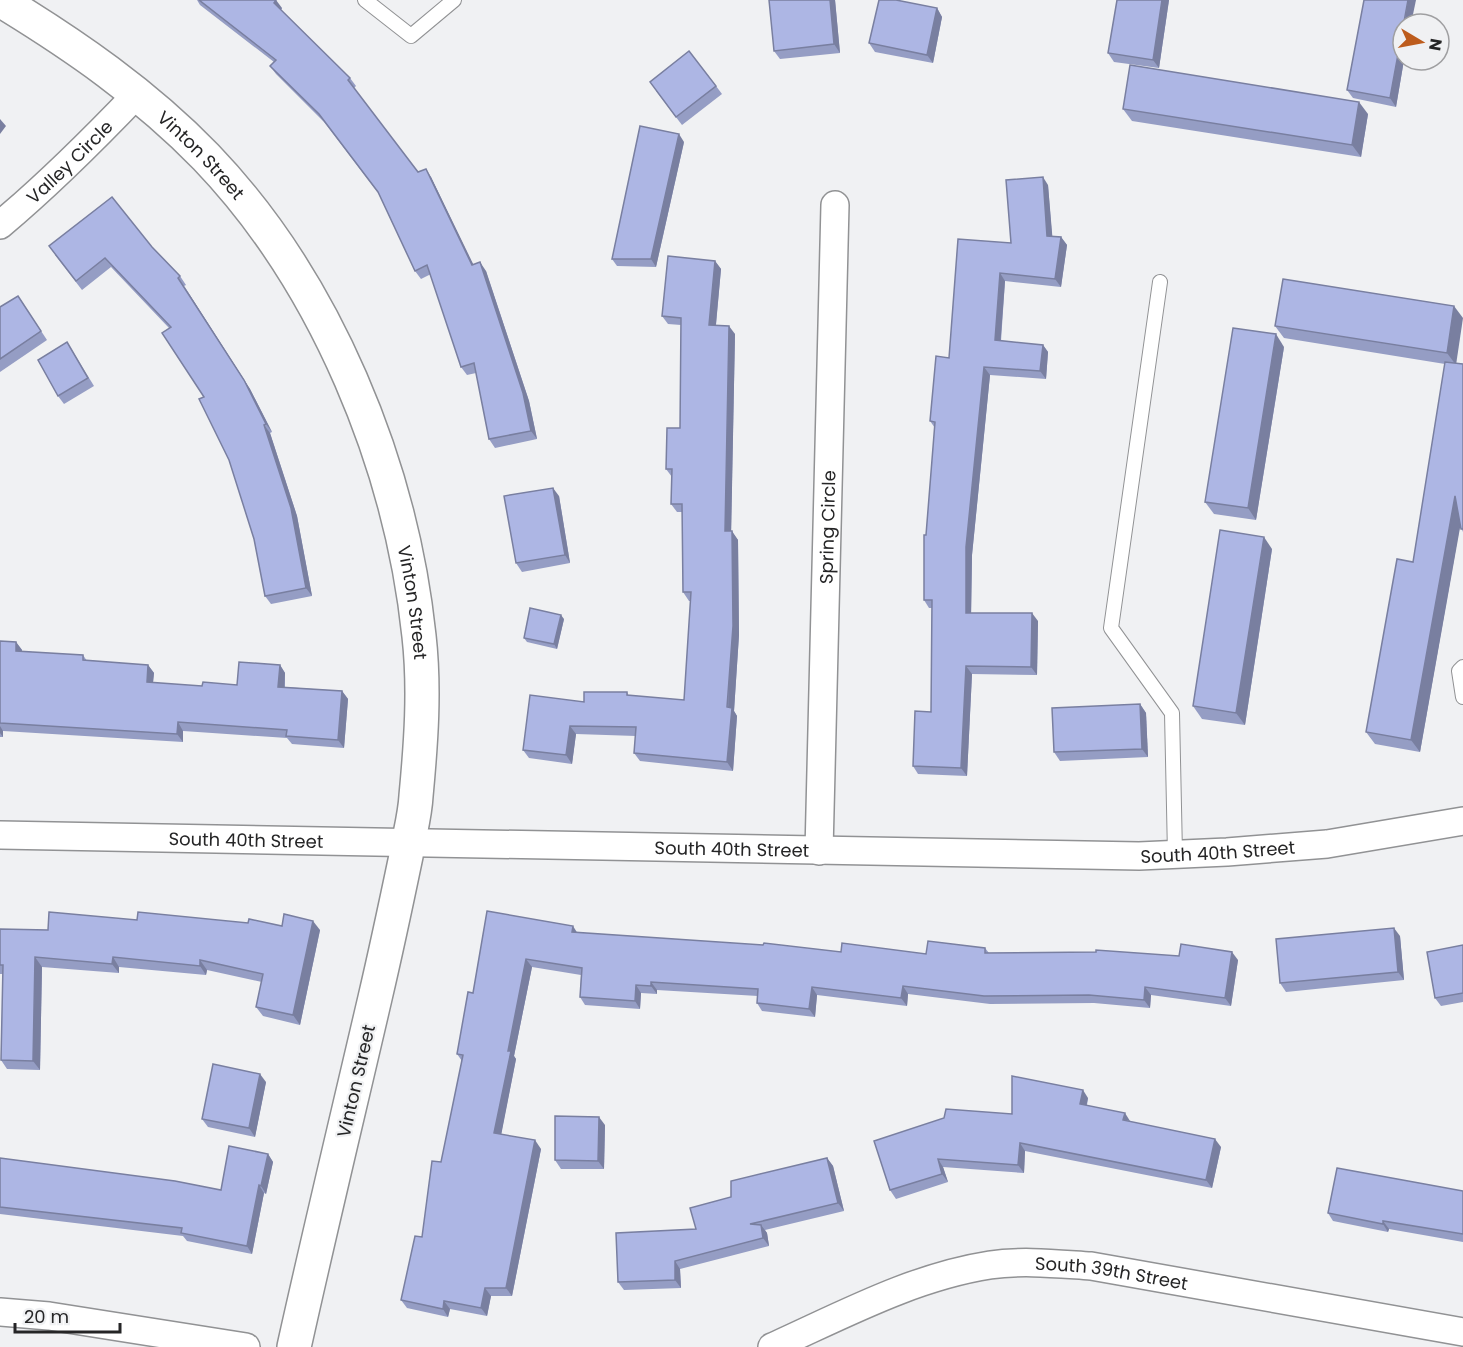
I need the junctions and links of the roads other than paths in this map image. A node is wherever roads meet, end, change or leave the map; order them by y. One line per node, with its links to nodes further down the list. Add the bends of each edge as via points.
1 (0, 0): 4 (street, Vinton Street, via 105,67)
2 (365, 0): 3 (lane, via 411,36)
3 (454, 0)
4 (137, 94): 6 (street, Valley Circle, via 79,154); 12 (street, Vinton Street, via 205,156 275,242 328,330 373,434 404,537 419,636 422,692 416,800)
5 (835, 205): 13 (street, Spring Circle)
6 (0, 225)
7 (1160, 282): 14 (lane, via 1111,628 1172,713)
8 (1463, 667): 9 (lane, via 1459,671)
9 (1463, 697)
10 (1463, 821): 14 (street, South 40th Street, via 1327,844)
11 (0, 835): 12 (street, South 40th Street)
12 (408, 841): 13 (street, South 40th Street); 18 (street, Vinton Street)
13 (819, 851): 14 (street, South 40th Street)
14 (1175, 854)
15 (0, 1312): 17 (street)
16 (1463, 1332): 19 (street, South 39th Street, via 1091,1266 1054,1263 992,1265 934,1277)
17 (246, 1347)
18 (294, 1347)
19 (771, 1347)

